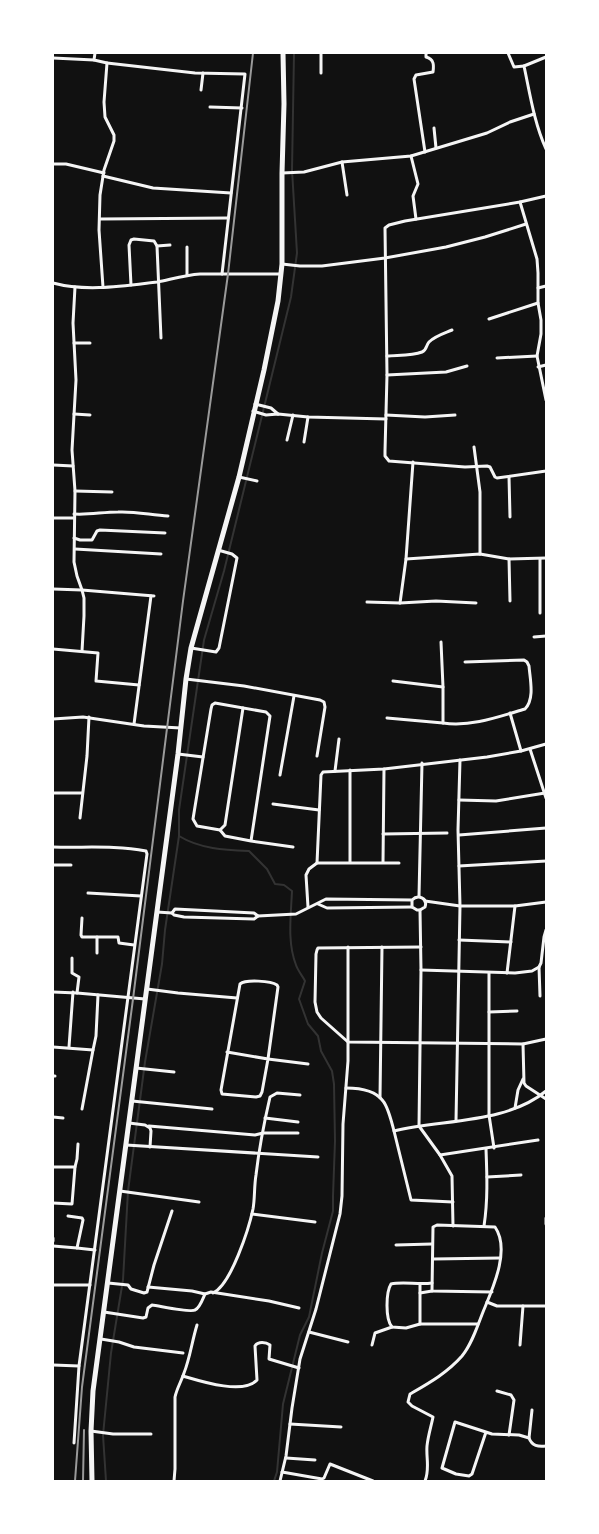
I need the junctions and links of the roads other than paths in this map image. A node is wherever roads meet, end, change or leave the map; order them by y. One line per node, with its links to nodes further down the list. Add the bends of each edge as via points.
1 (95, 53): 8 (street)
2 (283, 53): 24 (main road)
3 (321, 53): 12 (street)
4 (426, 53): 20 (street, via 426,57 432,61 433,72 416,75 414,79)
5 (508, 53): 10 (street, via 514,67)
6 (546, 57): 10 (street)
7 (53, 58): 8 (street)
8 (94, 60): 9 (street)
9 (107, 63): 11 (street); 25 (street, via 105,117 114,135 114,142)
10 (524, 66): 16 (street)
11 (203, 73): 13 (street); 15 (street, via 245,74)
12 (321, 73)
13 (201, 90)
14 (210, 107): 15 (street)
15 (242, 108): 26 (street)
16 (534, 114): 18 (street, via 487,133); 19 (street)
17 (434, 128): 18 (street)
18 (436, 148): 20 (street)
19 (546, 149)
20 (424, 152): 21 (street)
21 (411, 156): 22 (street); 32 (street, via 418,184 414,196)
22 (342, 162): 24 (street, via 304,172); 27 (street)
23 (54, 164): 25 (street, via 66,164)
24 (284, 173): 38 (main road)
25 (103, 175): 26 (street, via 153,188); 31 (street)
26 (231, 193): 30 (street)
27 (347, 195)
28 (546, 196): 29 (street)
29 (520, 202): 32 (street); 33 (street)
30 (228, 218): 31 (street); 39 (street)
31 (100, 219): 47 (street)
32 (416, 219): 37 (street, via 385,228)
33 (526, 224): 37 (street, via 454,245); 48 (street, via 536,259)
34 (170, 245): 35 (street)
35 (157, 246): 42 (street); 44 (street, via 152,240 131,240 129,245)
36 (187, 246): 41 (street)
37 (385, 258): 38 (street, via 322,266); 55 (street)
38 (282, 264): 40 (main road)
39 (222, 274): 40 (street); 41 (street)
40 (281, 274): 63 (main road, via 273,328)
41 (187, 275): 42 (street)
42 (158, 281): 44 (street); 52 (street)
43 (53, 283): 46 (street)
44 (132, 285): 47 (street)
45 (546, 286): 48 (street)
46 (75, 287): 47 (street); 53 (street)
47 (103, 287)
48 (538, 288): 49 (street)
49 (538, 303): 50 (street); 56 (street, via 541,320)
50 (489, 319)
51 (452, 330): 55 (street, via 428,342 423,352)
52 (161, 338)
53 (74, 343): 54 (street); 65 (street)
54 (90, 343)
55 (387, 356): 61 (street)
56 (537, 356): 57 (street); 60 (street)
57 (497, 358)
58 (546, 365): 60 (street)
59 (467, 366): 61 (street, via 446,372)
60 (538, 367): 62 (street)
61 (387, 375): 69 (street)
62 (546, 400)
63 (255, 404): 64 (main road); 66 (street)
64 (253, 412): 66 (street); 81 (main road)
65 (74, 414): 67 (street); 78 (street)
66 (278, 414): 68 (street)
67 (90, 415)
68 (293, 415): 71 (street); 73 (street)
69 (386, 415): 70 (street); 72 (street)
70 (455, 415)
71 (308, 417): 72 (street); 74 (street)
72 (386, 420): 76 (street, via 387,459)
73 (287, 440)
74 (304, 442)
75 (474, 447): 79 (street)
76 (413, 462): 79 (street); 99 (street)
77 (53, 465): 78 (street)
78 (73, 466): 84 (street)
79 (476, 467): 82 (street, via 490,466 495,477); 96 (street, via 480,492)
80 (546, 471): 82 (street)
81 (241, 477): 83 (street); 94 (main road)
82 (509, 477): 88 (street)
83 (256, 481)
84 (75, 491): 85 (street); 86 (street)
85 (112, 492)
86 (74, 514): 87 (street, via 119,512); 90 (street)
87 (168, 516)
88 (510, 516)
89 (53, 518): 90 (street)
90 (74, 518): 92 (street)
91 (165, 533): 92 (street, via 100,530 92,540)
92 (74, 538): 93 (street)
93 (75, 549): 95 (street); 102 (street, via 74,562)
94 (218, 550): 111 (main road); 111 (street, via 236,556 219,648 216,652 211,652)
95 (161, 554)
96 (480, 554): 99 (street); 100 (street)
97 (540, 558): 98 (street); 100 (street); 107 (street)
98 (546, 558)
99 (406, 559): 105 (street)
100 (509, 559): 103 (street)
101 (53, 589): 102 (street)
102 (82, 590): 113 (street); 117 (street, via 152,596)
103 (510, 601)
104 (367, 602): 105 (street)
105 (400, 603): 106 (street)
106 (476, 603)
107 (540, 613)
108 (546, 636): 109 (street)
109 (534, 637)
110 (441, 642): 118 (street)
111 (191, 648): 115 (main road)
112 (53, 649): 113 (street)
113 (82, 651): 117 (street, via 98,653 96,682)
114 (464, 662): 121 (street, via 527,662 530,703 525,709)
115 (186, 679): 119 (street, via 244,686); 127 (main road)
116 (393, 681): 118 (street)
117 (139, 685): 126 (street)
118 (444, 687): 125 (street)
119 (294, 696): 133 (street, via 324,702); 140 (street)
120 (243, 708): 134 (street, via 220,703 212,705); 152 (street, via 225,825); 157 (street, via 266,712 271,719)
121 (510, 713): 125 (street, via 479,722); 131 (street)
122 (89, 717): 124 (street); 126 (street); 144 (street)
123 (387, 718): 125 (street)
124 (53, 719)
125 (443, 723)
126 (134, 724): 127 (street)
127 (181, 728): 132 (main road)
128 (339, 739): 139 (street)
129 (546, 744): 130 (street)
130 (530, 749): 131 (street); 142 (street)
131 (521, 751): 135 (street)
132 (178, 754): 134 (street); 180 (main road)
133 (317, 756)
134 (203, 757): 152 (street, via 193,819 197,826)
135 (460, 760): 136 (street); 147 (street)
136 (422, 763): 137 (street); 155 (street)
137 (384, 768): 138 (street); 154 (street)
138 (350, 770): 139 (street); 161 (street)
139 (335, 771): 149 (street, via 323,772 321,775)
140 (280, 775)
141 (546, 779): 142 (street)
142 (541, 780): 145 (street)
143 (53, 793): 144 (street)
144 (82, 793): 150 (street)
145 (545, 793): 146 (street); 147 (street, via 496,801)
146 (546, 798)
147 (458, 800): 156 (street)
148 (273, 804): 149 (street)
149 (319, 810): 163 (street)
150 (80, 818)
151 (546, 828): 156 (street)
152 (220, 830): 157 (street, via 225,836)
153 (447, 833): 155 (street)
154 (383, 834): 155 (street); 162 (street)
155 (420, 834): 170 (street)
156 (459, 835): 167 (street)
157 (251, 841): 159 (street)
158 (53, 847): 169 (street, via 146,851)
159 (293, 847)
160 (546, 861): 167 (street)
161 (350, 862): 162 (street); 163 (street)
162 (383, 862): 164 (street)
163 (317, 863): 177 (street, via 309,869 306,876)
164 (399, 863)
165 (53, 865): 166 (street)
166 (70, 866)
167 (459, 866): 175 (street)
168 (88, 893): 169 (street)
169 (141, 896): 188 (street)
170 (419, 896): 171 (street); 172 (street)
171 (412, 900): 174 (street, via 326,899); 178 (street)
172 (425, 901): 175 (street); 179 (street, via 424,907)
173 (546, 902): 176 (street)
174 (318, 904): 177 (street); 178 (street, via 327,908)
175 (460, 906): 176 (street); 186 (street)
176 (515, 906): 187 (street)
177 (308, 907): 182 (street, via 296,914)
178 (412, 907): 179 (street)
179 (420, 910): 191 (street)
180 (158, 912): 181 (street); 200 (main road)
181 (171, 913): 182 (street, via 174,916 215,919 250,920); 182 (street, via 175,909 187,909 254,913)
182 (258, 916)
183 (82, 918): 185 (street, via 81,936)
184 (546, 930): 194 (street)
185 (97, 937): 188 (street, via 118,937 119,943); 192 (street)
186 (459, 940): 187 (street); 197 (street)
187 (511, 942): 199 (street)
188 (134, 945): 205 (street)
189 (348, 947): 190 (street); 211 (street); 211 (street, via 322,947 317,950 315,1002 321,1018)
190 (382, 947): 191 (street); 212 (street)
191 (420, 947): 196 (street)
192 (97, 953)
193 (72, 958): 202 (street, via 72,973 78,977)
194 (544, 958): 195 (street)
195 (539, 967): 199 (street, via 528,972); 204 (street)
196 (421, 970): 197 (street); 213 (street)
197 (460, 972): 198 (street); 214 (street)
198 (489, 972): 199 (street); 209 (street)
199 (507, 973)
200 (150, 989): 206 (street); 207 (main road)
201 (53, 992): 202 (street)
202 (75, 993): 203 (street); 218 (street)
203 (98, 995): 205 (street); 219 (street)
204 (540, 996)
205 (128, 998): 207 (street); 279 (street)
206 (237, 998): 220 (street); 221 (street, via 240,984 245,981 273,982 277,985)
207 (145, 1000): 223 (main road)
208 (517, 1011): 209 (street)
209 (489, 1012): 215 (street)
210 (546, 1039): 216 (street)
211 (348, 1042): 212 (street); 226 (street)
212 (381, 1042): 213 (street); 230 (street)
213 (420, 1043): 214 (street); 244 (street)
214 (458, 1043): 215 (street); 240 (street)
215 (490, 1044): 216 (street); 236 (street)
216 (523, 1044): 225 (street)
217 (53, 1047): 218 (street)
218 (69, 1047): 219 (street)
219 (93, 1050): 234 (street)
220 (227, 1052): 221 (street); 221 (street, via 222,1094 260,1096)
221 (268, 1059): 222 (street)
222 (308, 1064)
223 (136, 1068): 224 (street); 232 (main road)
224 (174, 1072)
225 (523, 1079): 229 (street, via 526,1086); 233 (street)
226 (346, 1088): 230 (street, via 366,1091); 302 (street, via 340,1214)
227 (546, 1091): 229 (street)
228 (300, 1095): 239 (street, via 273,1095 270,1097)
229 (540, 1096): 231 (street); 233 (street, via 525,1106)
230 (380, 1098): 245 (street, via 384,1102)
231 (546, 1099)
232 (133, 1101): 235 (street); 242 (main road)
233 (515, 1108): 236 (street)
234 (82, 1109)
235 (212, 1110)
236 (489, 1115): 240 (street); 252 (street)
237 (53, 1117): 238 (street)
238 (63, 1118)
239 (265, 1118): 241 (street); 246 (street)
240 (456, 1121): 244 (street)
241 (298, 1122)
242 (131, 1123): 243 (street); 250 (main road)
243 (148, 1126): 246 (street, via 255,1135); 251 (street, via 151,1131)
244 (419, 1126): 245 (street); 255 (street)
245 (394, 1130): 263 (street, via 411,1200)
246 (263, 1132): 247 (street); 254 (street)
247 (298, 1133)
248 (538, 1140): 252 (street)
249 (78, 1144): 258 (street)
250 (129, 1145): 251 (street); 261 (main road)
251 (150, 1147): 254 (street)
252 (494, 1148): 253 (street)
253 (486, 1149): 255 (street); 260 (street)
254 (259, 1153): 256 (street); 266 (street)
255 (440, 1155): 263 (street, via 451,1173)
256 (318, 1157)
257 (53, 1167): 258 (street)
258 (75, 1167): 264 (street, via 72,1204)
259 (521, 1175): 260 (street)
260 (487, 1177): 272 (street, via 487,1211)
261 (120, 1191): 262 (street); 282 (main road)
262 (199, 1202)
263 (453, 1202): 271 (street)
264 (53, 1203)
265 (172, 1211): 287 (street)
266 (252, 1214): 269 (street); 291 (street, via 235,1263 223,1284)
267 (68, 1216): 278 (street, via 83,1220)
268 (546, 1218): 270 (street)
269 (315, 1222)
270 (546, 1224)
271 (453, 1226): 272 (street); 275 (street, via 433,1227)
272 (484, 1226): 280 (street, via 495,1227 497,1230)
273 (53, 1238): 274 (street)
274 (53, 1242)
275 (432, 1244): 276 (street); 281 (street)
276 (396, 1245)
277 (53, 1246): 278 (street)
278 (77, 1248): 279 (street)
279 (94, 1250): 286 (street)
280 (500, 1258): 281 (street); 290 (street)
281 (433, 1259): 283 (street)
282 (108, 1283): 287 (street, via 128,1285 131,1289 144,1293); 297 (main road)
283 (432, 1283): 284 (street); 288 (street)
284 (420, 1284): 289 (street); 301 (street, via 401,1282 391,1284 388,1288 387,1314)
285 (53, 1285): 286 (street)
286 (90, 1285): 309 (street)
287 (148, 1287): 292 (street)
288 (432, 1291): 289 (street); 290 (street)
289 (420, 1292): 298 (street)
290 (492, 1292): 293 (street)
291 (213, 1293): 292 (street); 296 (street)
292 (205, 1294): 297 (street, via 197,1309 188,1312 152,1305 148,1308 145,1318)
293 (487, 1302): 294 (street, via 497,1306); 299 (street)
294 (523, 1306): 295 (street); 306 (street)
295 (546, 1306)
296 (299, 1308)
297 (104, 1312): 303 (main road)
298 (420, 1324): 299 (street); 301 (street, via 406,1328)
299 (478, 1324): 330 (street, via 468,1348 448,1370 410,1394 408,1402 433,1417 427,1447 428,1475)
300 (197, 1325): 311 (street)
301 (392, 1327): 305 (street, via 375,1333)
302 (309, 1332): 304 (street); 310 (street)
303 (103, 1340): 307 (street, via 134,1347); 316 (main road, via 93,1391)
304 (348, 1342)
305 (372, 1345)
306 (520, 1345)
307 (183, 1352)
308 (53, 1365): 309 (street)
309 (79, 1366): 321 (street)
310 (299, 1368): 311 (street, via 269,1359 270,1345 259,1343 255,1346 257,1380 251,1385 232,1387); 314 (street)
311 (183, 1376): 327 (street, via 175,1396)
312 (497, 1391): 319 (street, via 511,1395 514,1400)
313 (532, 1410): 320 (street)
314 (290, 1424): 315 (street); 323 (street)
315 (341, 1427)
316 (91, 1431): 318 (street); 326 (main road)
317 (486, 1432): 317 (street, via 455,1422 442,1468 464,1475 472,1474); 319 (street)
318 (151, 1434)
319 (509, 1435): 320 (street)
320 (529, 1438): 322 (street, via 535,1446)
321 (74, 1443)
322 (546, 1446)
323 (286, 1458): 324 (street); 325 (street)
324 (315, 1460)
325 (282, 1472): 328 (street); 329 (street, via 322,1479 330,1464)
326 (92, 1481)
327 (174, 1481)
328 (280, 1481)
329 (372, 1481)
330 (425, 1481)

